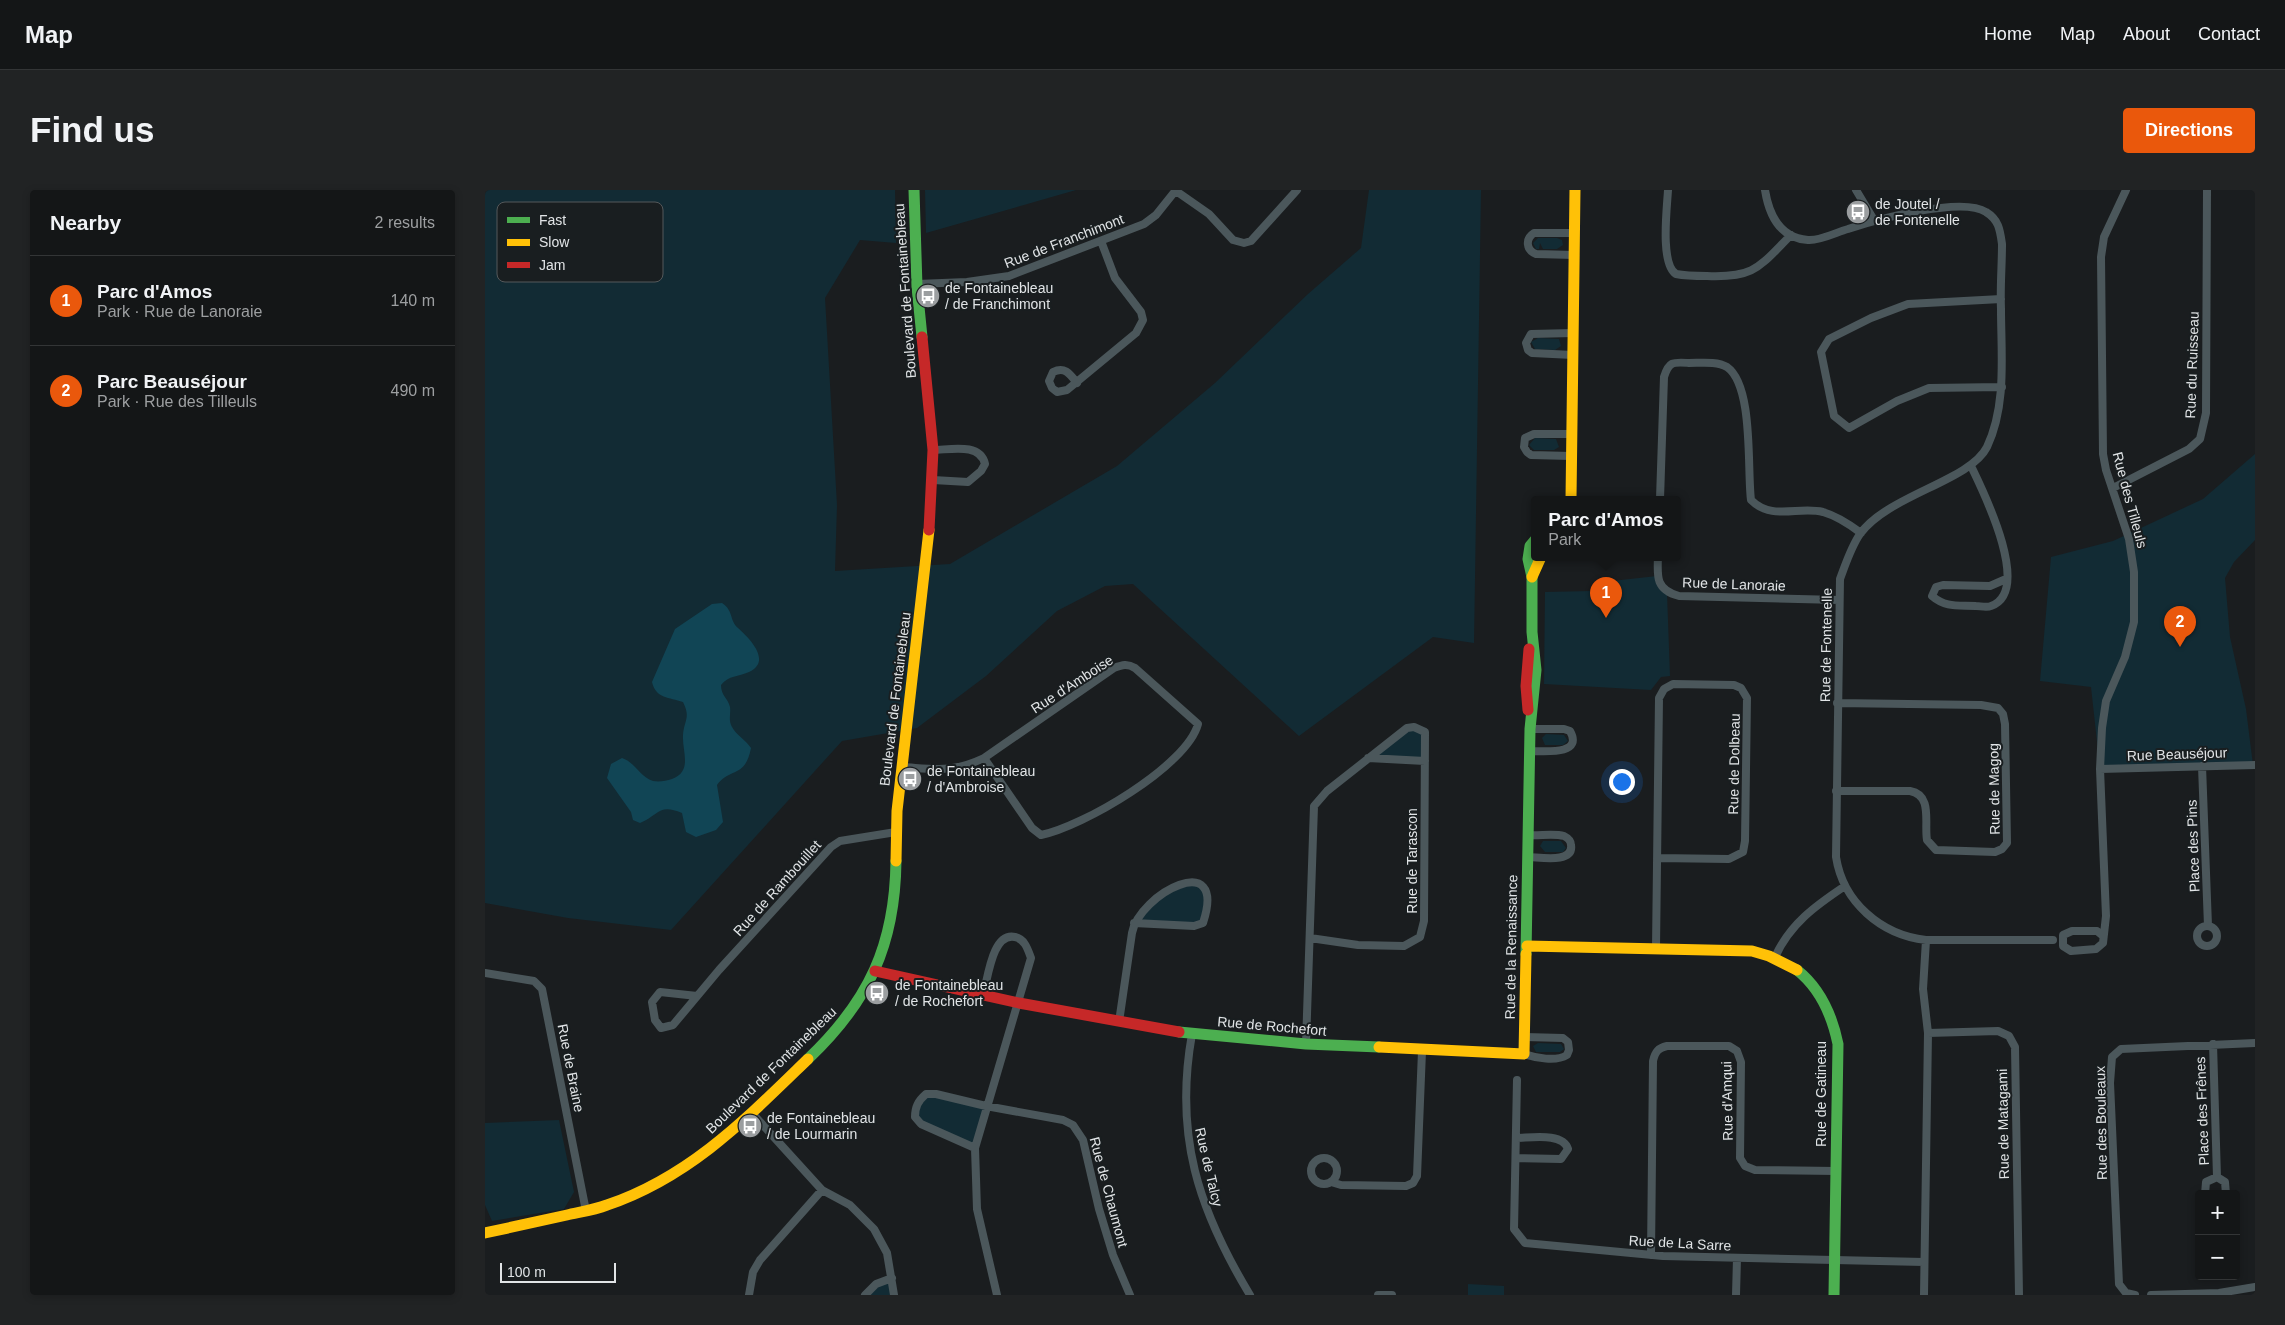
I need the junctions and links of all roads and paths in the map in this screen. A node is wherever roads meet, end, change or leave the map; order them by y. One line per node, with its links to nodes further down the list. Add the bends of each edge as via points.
1 (914, 190): 15 (street, Boulevard de Fontainebleau)
2 (1297, 190): 9 (street, Rue de Franchimont, via 1251,241 1244,243 1233,240 1209,214)
3 (1575, 190): 11 (street)
4 (1668, 190): 12 (street, via 1667,260 1676,274 1734,277 1747,274)
5 (1765, 190): 12 (street, via 1767,206 1775,222)
6 (1856, 190): 10 (street)
7 (2126, 190): 26 (street, Rue des Tilleuls, via 2104,237 2101,257 2103,454)
8 (2207, 190): 26 (street, Rue du Ruisseau, via 2206,413 2200,439 2189,449)
9 (1176, 191): 13 (street, Rue de Franchimont, via 1149,221)
10 (1874, 220): 12 (street, Rue de Fontenelle, via 1810,241); 16 (street, Rue de Fontenelle, via 1929,209 1985,211 1999,223)
11 (1575, 233): 14 (street); 14 (street, via 1534,233 1528,244 1536,254)
12 (1791, 236)
13 (1101, 241): 15 (street, Rue de Franchimont, via 999,278); 19 (street, via 1115,278 1141,312 1143,320 1137,333)
14 (1574, 255): 17 (street)
15 (917, 284): 22 (street, Boulevard de Fontainebleau)
16 (2001, 299): 20 (street, Rue de Fontenelle); 20 (street, via 1908,304 1829,339 1821,352 1834,416 1849,428 1897,401 1929,388)
17 (1573, 333): 18 (street); 18 (street, via 1531,334 1526,343 1532,353)
18 (1573, 355): 21 (street)
19 (1077, 382)
20 (2002, 387): 24 (street, Rue de Fontenelle, via 1986,449)
21 (1571, 434): 23 (street); 23 (street, via 1532,434 1525,438 1524,444 1531,454)
22 (933, 450): 25 (street, Boulevard de Fontainebleau); 25 (street, via 972,449 985,462 983,470 968,482)
23 (1571, 456): 27 (street)
24 (1971, 466): 29 (street, Rue de Fontenelle, via 1913,494); 34 (street, via 1999,528 2005,551)
25 (933, 480): 44 (street, Boulevard de Fontainebleau)
26 (2113, 488): 45 (street, Rue des Tilleuls, via 2129,539 2134,622 2125,657 2106,701)
27 (1571, 496)
28 (1660, 496): 29 (street, via 1664,377 1668,367 1675,362 1720,364 1733,374 1744,400 1751,500 1759,508 1773,511 1821,512 1844,520)
29 (1861, 532): 35 (street, Rue de Fontenelle, via 1840,579)
30 (1531, 548): 33 (street, Rue de la Renaissance)
31 (1539, 561): 33 (street, Rue de la Renaissance)
32 (1658, 561): 35 (street, Rue de Lanoraie, via 1657,576 1661,586 1667,593 1679,596)
33 (1532, 577): 37 (street, Rue de la Renaissance, via 1526,686)
34 (2006, 579): 34 (street, via 1990,586 1943,585 1935,587 1932,596 1941,604 1990,607 2001,600)
35 (1839, 600): 36 (street, Rue de Fontenelle)
36 (1837, 703): 46 (street, Rue de Fontenelle); 46 (street, Rue de Magog, via 1981,704 1998,708 2005,724 2007,844 1995,852 1936,850 1927,840 1925,803 1918,793)
37 (1530, 729): 38 (street, Rue de la Renaissance); 38 (street, via 1564,729 1570,731 1573,739 1565,750)
38 (1529, 750): 48 (street, Rue de la Renaissance)
39 (984, 758): 39 (street, Rue d'Amboise, via 1123,664 1135,668 1198,724 1195,735 1185,747 1142,785 1112,805 1041,835 1032,828); 44 (street, Rue d'Amboise, via 965,767 948,770)
40 (1368, 758): 41 (street); 41 (street, Rue de Tarascon, via 1407,728 1414,727 1425,732); 55 (street, Rue de Tarascon, via 1327,791 1314,806)
41 (1425, 761): 55 (street, Rue de Tarascon, via 1425,921 1420,937 1404,946 1358,945)
42 (2255, 764): 43 (street, Rue Beauséjour)
43 (2202, 766): 45 (street, Rue Beauséjour); 53 (street, Place des Pins)
44 (902, 767): 47 (street, Boulevard de Fontainebleau)
45 (2100, 769): 54 (street, Rue des Tilleuls, via 2106,916)
46 (1836, 791): 51 (street, Rue de Fontenelle, via 1837,857)
47 (896, 832): 61 (street, Boulevard de Fontainebleau, via 893,917); 64 (street, Rue de Rambouillet, via 840,841 831,847)
48 (1529, 835): 49 (street, Rue de la Renaissance); 49 (street, Rue de la Renaissance, via 1564,836 1571,846 1563,857)
49 (1528, 856): 58 (street, Rue de la Renaissance)
50 (1657, 858): 50 (street, Rue de Dolbeau, via 1729,859 1743,852 1747,698 1741,688 1734,685 1673,684 1664,689 1659,698); 59 (street, Rue de Dolbeau)
51 (1845, 886): 56 (street, Rue de Fontenelle, via 1859,906 1883,926 1910,938); 60 (street, via 1803,915)
52 (1134, 923): 52 (street, via 1150,902 1183,883 1194,882 1207,892 1203,923 1194,926); 66 (street)
53 (2208, 926)
54 (2103, 936): 54 (street, via 2103,943 2096,949 2071,950 2063,946 2062,941 2063,935 2072,931 2097,931)
55 (1310, 938): 71 (street, Rue de Tarascon)
56 (1926, 940): 57 (street, Rue de Fontenelle); 67 (street, via 1923,994)
57 (2053, 940)
58 (1527, 946): 59 (street, Rue de Gatineau); 69 (street, Rue de la Renaissance)
59 (1656, 948): 60 (street, Rue de Gatineau, via 1740,950)
60 (1775, 958): 81 (street, Rue de Gatineau, via 1814,984 1833,1017 1839,1060)
61 (875, 971): 63 (street, Rue de Rochefort); 77 (street, Boulevard de Fontainebleau, via 847,1020)
62 (485, 973): 87 (street, Rue de Braine, via 534,981 542,989)
63 (983, 995): 65 (street, Rue de Rochefort); 65 (street, via 996,946 1002,938 1011,936 1019,938 1027,946 1031,958)
64 (697, 996): 64 (street, Rue de Rambouillet, via 661,992 652,1002 655,1020 661,1028 673,1025)
65 (1019, 1003): 66 (street, Rue de Rochefort); 76 (street)
66 (1119, 1022): 68 (street, Rue de Rochefort)
67 (1928, 1033): 92 (street); 107 (street, Rue de Matagami, via 1998,1031 2013,1040)
68 (1192, 1034): 71 (street, Rue de Rochefort); 101 (street, Rue de Talcy, via 1185,1116 1193,1166 1205,1210)
69 (1525, 1037): 74 (street, Rue de la Renaissance); 74 (street, Rue de la Renaissance, via 1563,1038 1569,1048 1567,1056 1562,1058 1535,1058)
70 (2255, 1043): 72 (street, Rue des Bouleaux)
71 (1306, 1044): 73 (street, Rue de Rochefort)
72 (2213, 1044): 82 (street, Place des Frênes); 108 (street, Rue des Bouleaux, via 2121,1049 2112,1058 2110,1083 2119,1284 2126,1292)
73 (1422, 1051): 74 (street, Rue de Rochefort); 83 (street, via 1417,1176 1413,1183 1397,1186)
74 (1524, 1054)
75 (1517, 1080): 78 (street, Rue de La Sarre)
76 (986, 1106): 79 (street); 79 (street, Rue de Chaumont, via 926,1094 915,1108 915,1117 921,1124); 100 (street, Rue de Chaumont, via 1063,1120 1079,1131 1099,1209)
77 (751, 1112): 84 (street); 87 (street, Boulevard de Fontainebleau, via 701,1157 676,1174 623,1200)
78 (1516, 1138): 80 (street, Rue de La Sarre); 80 (street, via 1560,1139 1568,1149 1561,1159)
79 (975, 1148): 99 (street, via 977,1209)
80 (1516, 1158): 89 (street, Rue de La Sarre, via 1514,1229 1525,1243)
81 (1836, 1172): 89 (street, Rue d'Amqui, via 1748,1168 1740,1158 1739,1054 1729,1046 1660,1048 1653,1061); 91 (street, Rue de Gatineau)
82 (2217, 1177): 85 (street, Place des Frênes, via 2206,1182); 86 (street, Place des Frênes, via 2225,1182)
83 (1331, 1182)
84 (822, 1190): 93 (street, via 850,1205 874,1229 887,1253); 96 (street, via 760,1260 753,1272)
85 (2205, 1190)
86 (2226, 1190)
87 (586, 1211): 88 (street, Boulevard de Fontainebleau)
88 (485, 1233)
89 (1651, 1255): 90 (street, Rue de La Sarre)
90 (1737, 1258): 91 (street, Rue de La Sarre); 104 (street)
91 (1834, 1258): 92 (street, Rue de La Sarre); 105 (street, Rue de Gatineau)
92 (1924, 1262): 106 (street)
93 (892, 1278): 97 (street, via 876,1284); 98 (street)
94 (2255, 1288): 95 (street)
95 (2219, 1294): 109 (street)
96 (749, 1295)
97 (865, 1295)
98 (894, 1295)
99 (997, 1295)
100 (1130, 1295)
101 (1249, 1295)
102 (1378, 1295): 103 (street)
103 (1392, 1295)
104 (1736, 1295)
105 (1834, 1295)
106 (1924, 1295)
107 (2019, 1295)
108 (2135, 1295)
109 (2151, 1295)

